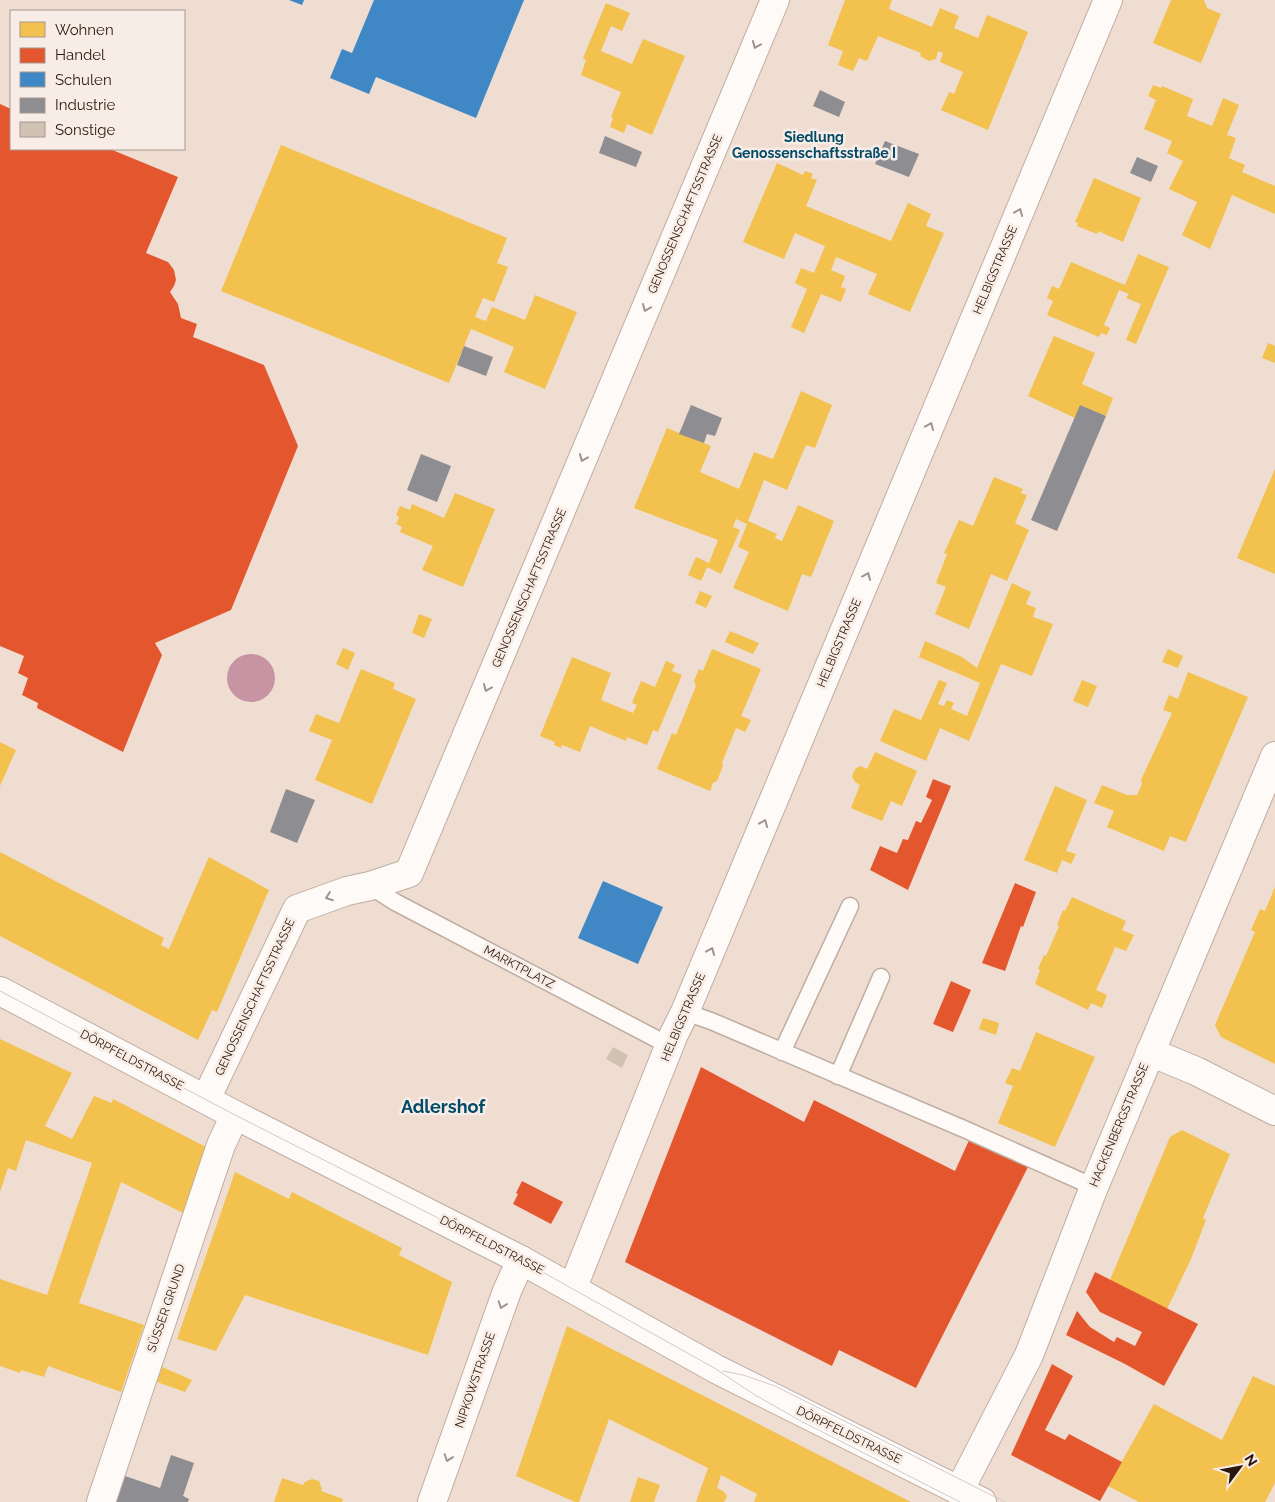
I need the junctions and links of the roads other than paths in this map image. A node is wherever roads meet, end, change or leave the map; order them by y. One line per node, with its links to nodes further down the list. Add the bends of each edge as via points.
1 (775, 0): 4 (street, GENOSSENSCHAFTSSTRASSE, one-way to 4, via 409,873)
2 (1108, 0): 8 (street, HELBIGSTRASSE, one-way to 2)
3 (1275, 756): 11 (street, HACKENBERGSTRASSE)
4 (370, 886): 9 (lane, MARKTPLATZ); 13 (street, GENOSSENSCHAFTSSTRASSE, one-way to 13, via 297,909)
5 (850, 906): 10 (lane)
6 (881, 977): 12 (lane)
7 (0, 991): 13 (street, DÖRPFELDSTRASSE)
8 (685, 1012): 9 (street, HELBIGSTRASSE); 10 (lane)
9 (670, 1046): 18 (street, HELBIGSTRASSE)
10 (782, 1052): 12 (lane)
11 (1150, 1052): 14 (street, via 1196,1071); 16 (street, HACKENBERGSTRASSE)
12 (838, 1076): 16 (lane)
13 (206, 1099): 15 (street, DÖRPFELDSTRASSE)
14 (1275, 1112)
15 (235, 1115): 17 (street, DÖRPFELDSTRASSE); 20 (street, SÜSSER GRUND, via 221,1145)
16 (1094, 1187): 19 (street, HACKENBERGSTRASSE)
17 (521, 1260): 18 (street, DÖRPFELDSTRASSE); 21 (street, NIPKOWSTRASSE, one-way to 21)
18 (573, 1287): 19 (street, DÖRPFELDSTRASSE, via 716,1369)
19 (971, 1496)
20 (101, 1502)
21 (432, 1502)

